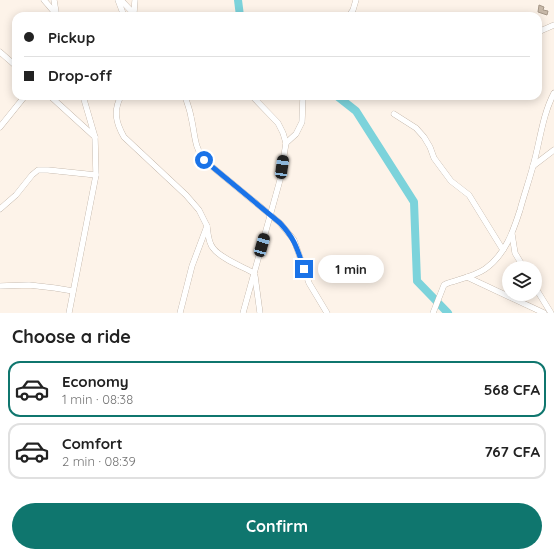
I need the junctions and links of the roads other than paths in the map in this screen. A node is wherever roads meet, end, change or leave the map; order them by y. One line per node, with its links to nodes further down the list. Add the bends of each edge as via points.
1 (44, 0): 6 (street)
2 (54, 0): 7 (street)
3 (120, 0): 8 (street); 9 (street)
4 (135, 0): 10 (street)
5 (356, 0): 11 (street)
6 (54, 12)
7 (56, 12)
8 (123, 12)
9 (133, 12)
10 (135, 12)
11 (352, 12)
12 (554, 25): 13 (street)
13 (542, 30)
14 (0, 52): 15 (street)
15 (12, 62)
16 (554, 93): 29 (street, via 542,126)
17 (23, 100): 25 (street)
18 (54, 100): 26 (street)
19 (84, 100): 26 (street)
20 (119, 100): 33 (street, via 115,115 124,137 186,195 199,210)
21 (186, 100): 32 (street, via 199,154)
22 (256, 100): 27 (street, via 278,123)
23 (303, 100): 27 (street, via 302,122 296,134)
24 (394, 114): 35 (street, via 416,128 424,137 434,158 450,181 469,195)
25 (0, 127)
26 (95, 137): 30 (street)
27 (286, 143): 32 (street)
28 (554, 150): 29 (street)
29 (533, 166): 34 (street)
30 (96, 175): 31 (street, via 38,170); 40 (street)
31 (0, 209)
32 (271, 216): 37 (street); 46 (street, via 294,240 309,283)
33 (207, 226): 37 (street, via 213,249); 43 (street, via 192,266)
34 (512, 233): 35 (street); 36 (street, via 515,253)
35 (503, 250): 38 (street, via 484,270)
36 (520, 261)
37 (254, 273): 44 (street); 45 (street)
38 (467, 277): 47 (street, via 444,286); 48 (street)
39 (0, 286): 40 (street, via 29,285)
40 (73, 291): 42 (street)
41 (542, 298): 49 (street)
42 (69, 313)
43 (180, 313)
44 (244, 313)
45 (260, 313)
46 (327, 313)
47 (432, 313)
48 (544, 313)
49 (551, 313)

